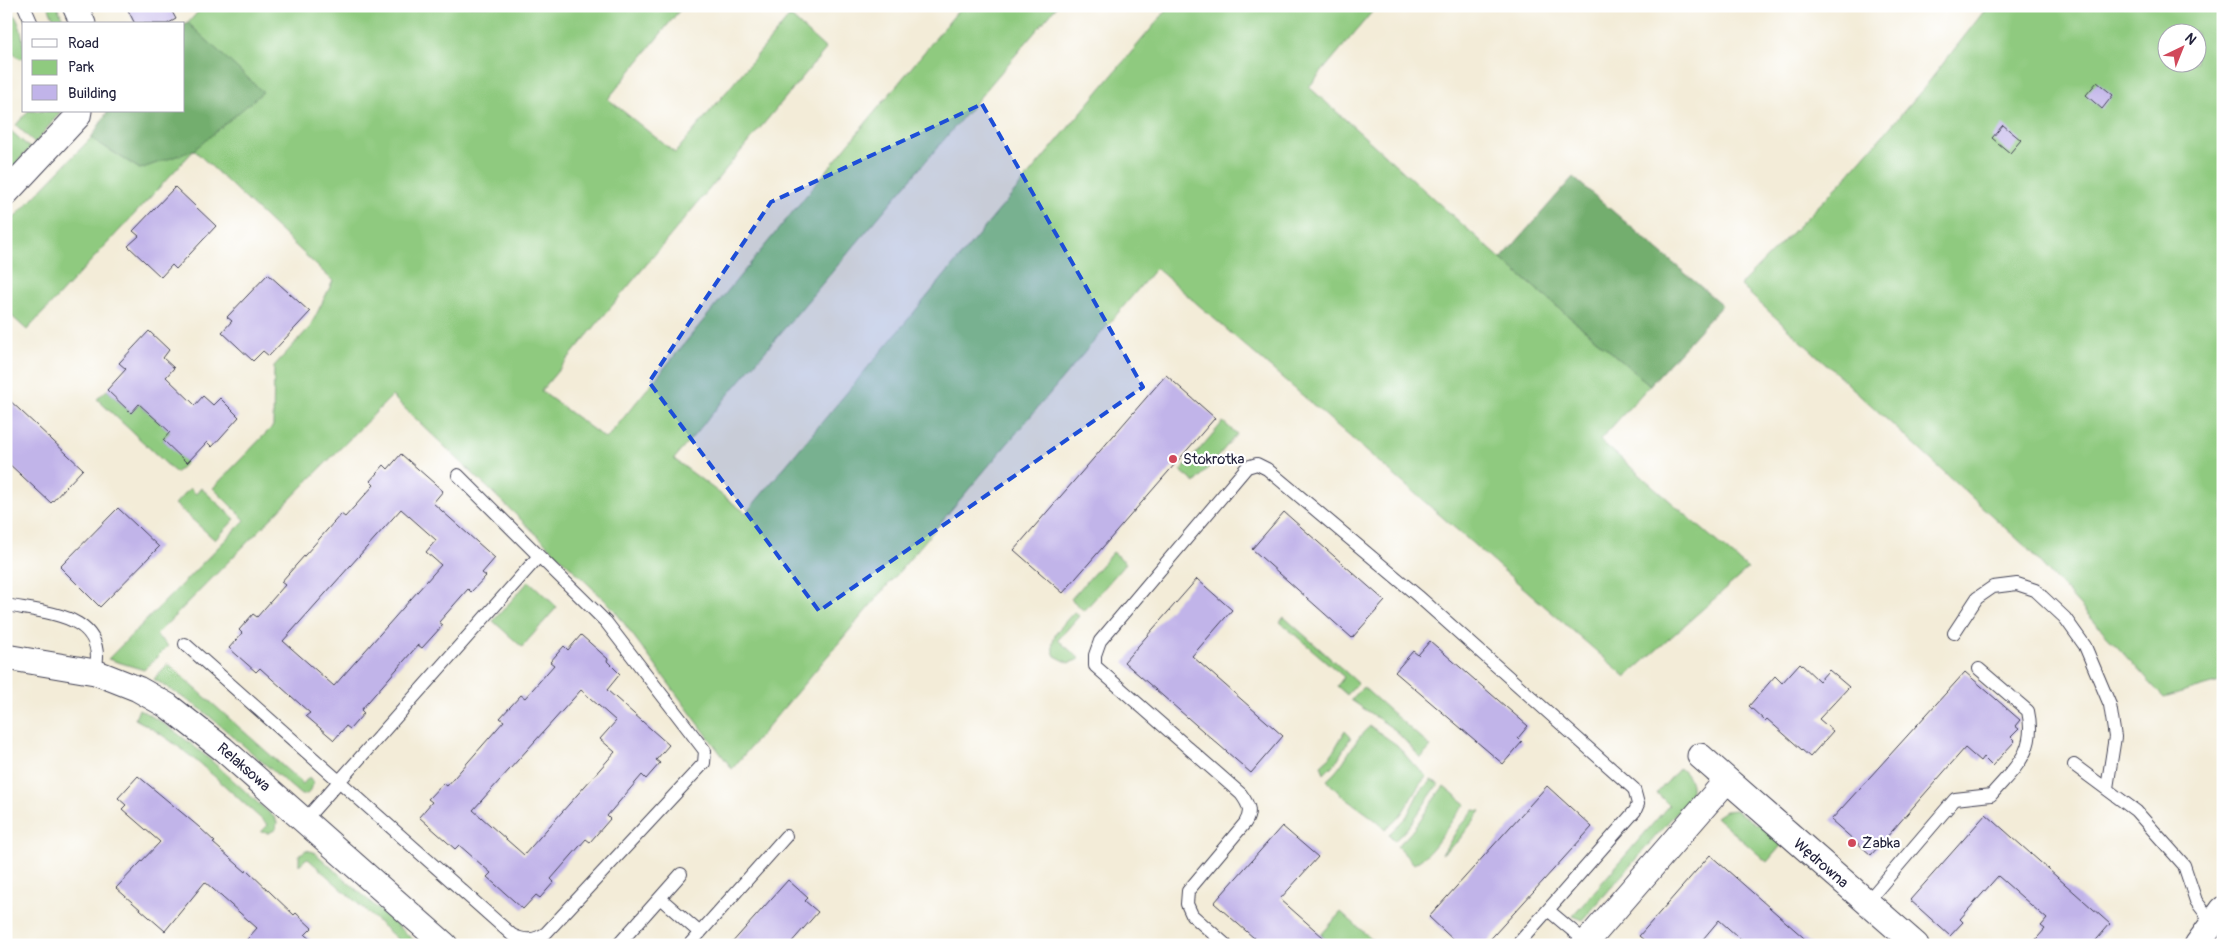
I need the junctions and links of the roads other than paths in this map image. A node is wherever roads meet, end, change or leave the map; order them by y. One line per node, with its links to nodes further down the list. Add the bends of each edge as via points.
1 (24, 6): 3 (lane)
2 (75, 6): 4 (street)
3 (31, 22)
4 (82, 22)
5 (79, 112): 6 (street)
6 (6, 194)
7 (458, 475): 8 (lane)
8 (539, 556): 18 (lane); 18 (lane, via 606,622 705,751 704,763 546,933 529,940 512,935)
9 (6, 605): 14 (lane, via 49,613 84,626 96,644 98,660)
10 (1954, 634): 19 (lane, via 1976,598 1993,587 2017,584 2035,590 2065,618 2085,646 2110,705 2115,738)
11 (185, 644): 18 (lane)
12 (6, 657): 14 (street, Relaksowa)
13 (1979, 669): 24 (lane, via 2028,711 2030,733 2025,756 1990,795 1955,799)
14 (95, 672): 20 (street, Relaksowa, via 138,690 191,722)
15 (1700, 756): 17 (street, Wędrowna)
16 (2074, 765): 19 (lane)
17 (1727, 780): 24 (street, Wędrowna); 28 (street)
18 (340, 782): 20 (lane)
19 (2107, 788): 26 (lane, via 2136,811 2184,865 2196,901)
20 (304, 820): 29 (street, Relaksowa)
21 (786, 836): 27 (lane)
22 (681, 874): 23 (lane)
23 (660, 898): 27 (lane); 30 (lane)
24 (1867, 902): 34 (street, Wędrowna)
25 (1548, 910): 28 (lane); 32 (lane, via 1635,811 1638,804 1634,788 1418,596 1258,464 1247,467 1100,641 1095,655 1095,666 1249,804 1250,816 1245,824 1188,892 1187,904 1192,915); 33 (lane)
26 (2217, 916): 35 (street)
27 (700, 933): 31 (lane)
28 (1585, 943)
29 (445, 945)
30 (618, 945)
31 (689, 945)
32 (1226, 945)
33 (1517, 945)
34 (1916, 945)
35 (2197, 945)

